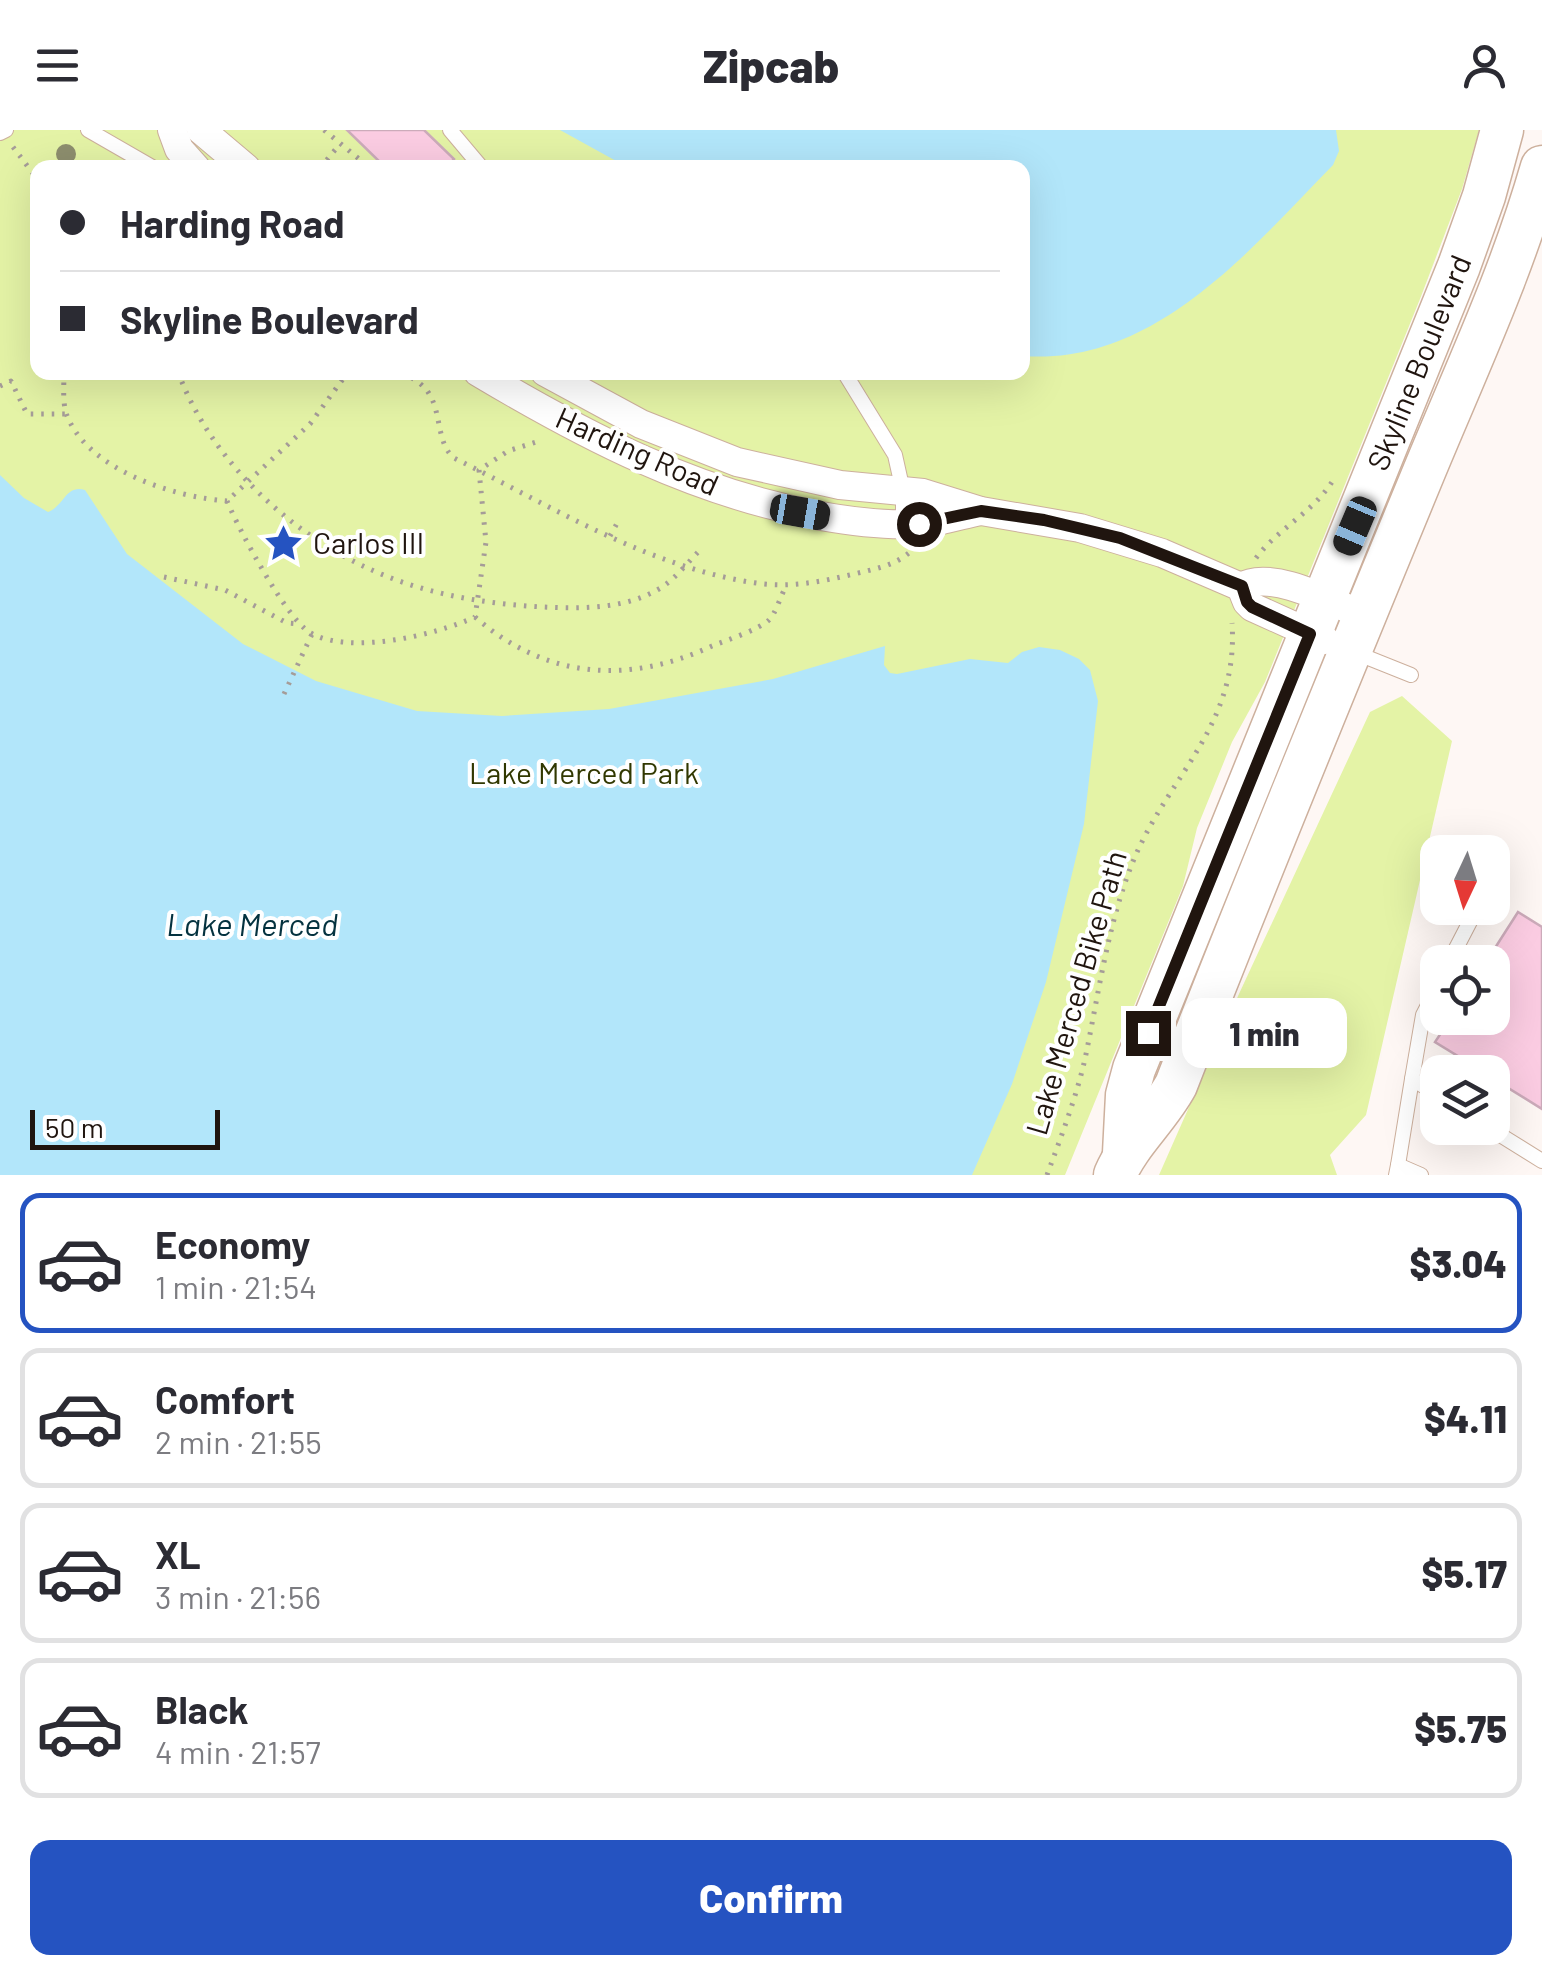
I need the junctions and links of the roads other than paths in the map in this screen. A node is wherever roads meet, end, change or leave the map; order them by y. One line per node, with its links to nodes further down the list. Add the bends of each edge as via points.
1 (88, 130): 6 (lane)
2 (172, 130): 7 (street)
3 (201, 130): 8 (street)
4 (450, 130): 9 (lane)
5 (1502, 130): 19 (main road, Skyline Boulevard, via 1470,237)
6 (140, 160)
7 (189, 160)
8 (237, 160)
9 (475, 160)
10 (1542, 167): 15 (main road, Skyline Boulevard, via 1505,283)
11 (1542, 256): 15 (main road)
12 (499, 380): 18 (street, Harding Road, via 626,455 726,494 814,514)
13 (559, 380): 16 (street, Harding Road, via 641,424 736,462)
14 (849, 380): 16 (lane, via 895,455)
15 (1423, 475): 20 (main road, Skyline Boulevard)
16 (904, 491): 17 (street, Harding Road); 18 (lane)
17 (981, 511): 18 (street, Harding Road); 19 (street, Harding Road, via 1120,538 1262,580)
18 (914, 524)
19 (1317, 617): 20 (street, Harding Road); 27 (main road, Skyline Boulevard, via 1134,1069)
20 (1358, 634): 21 (lane); 27 (main road, Skyline Boulevard, via 1176,1085)
21 (1411, 675)
22 (1420, 1032): 23 (lane)
23 (1412, 1078): 24 (lane); 28 (lane)
24 (1420, 1083)
25 (1510, 1141): 26 (lane)
26 (1542, 1162)
27 (1120, 1164)
28 (1397, 1170): 29 (lane)
29 (1421, 1175)

